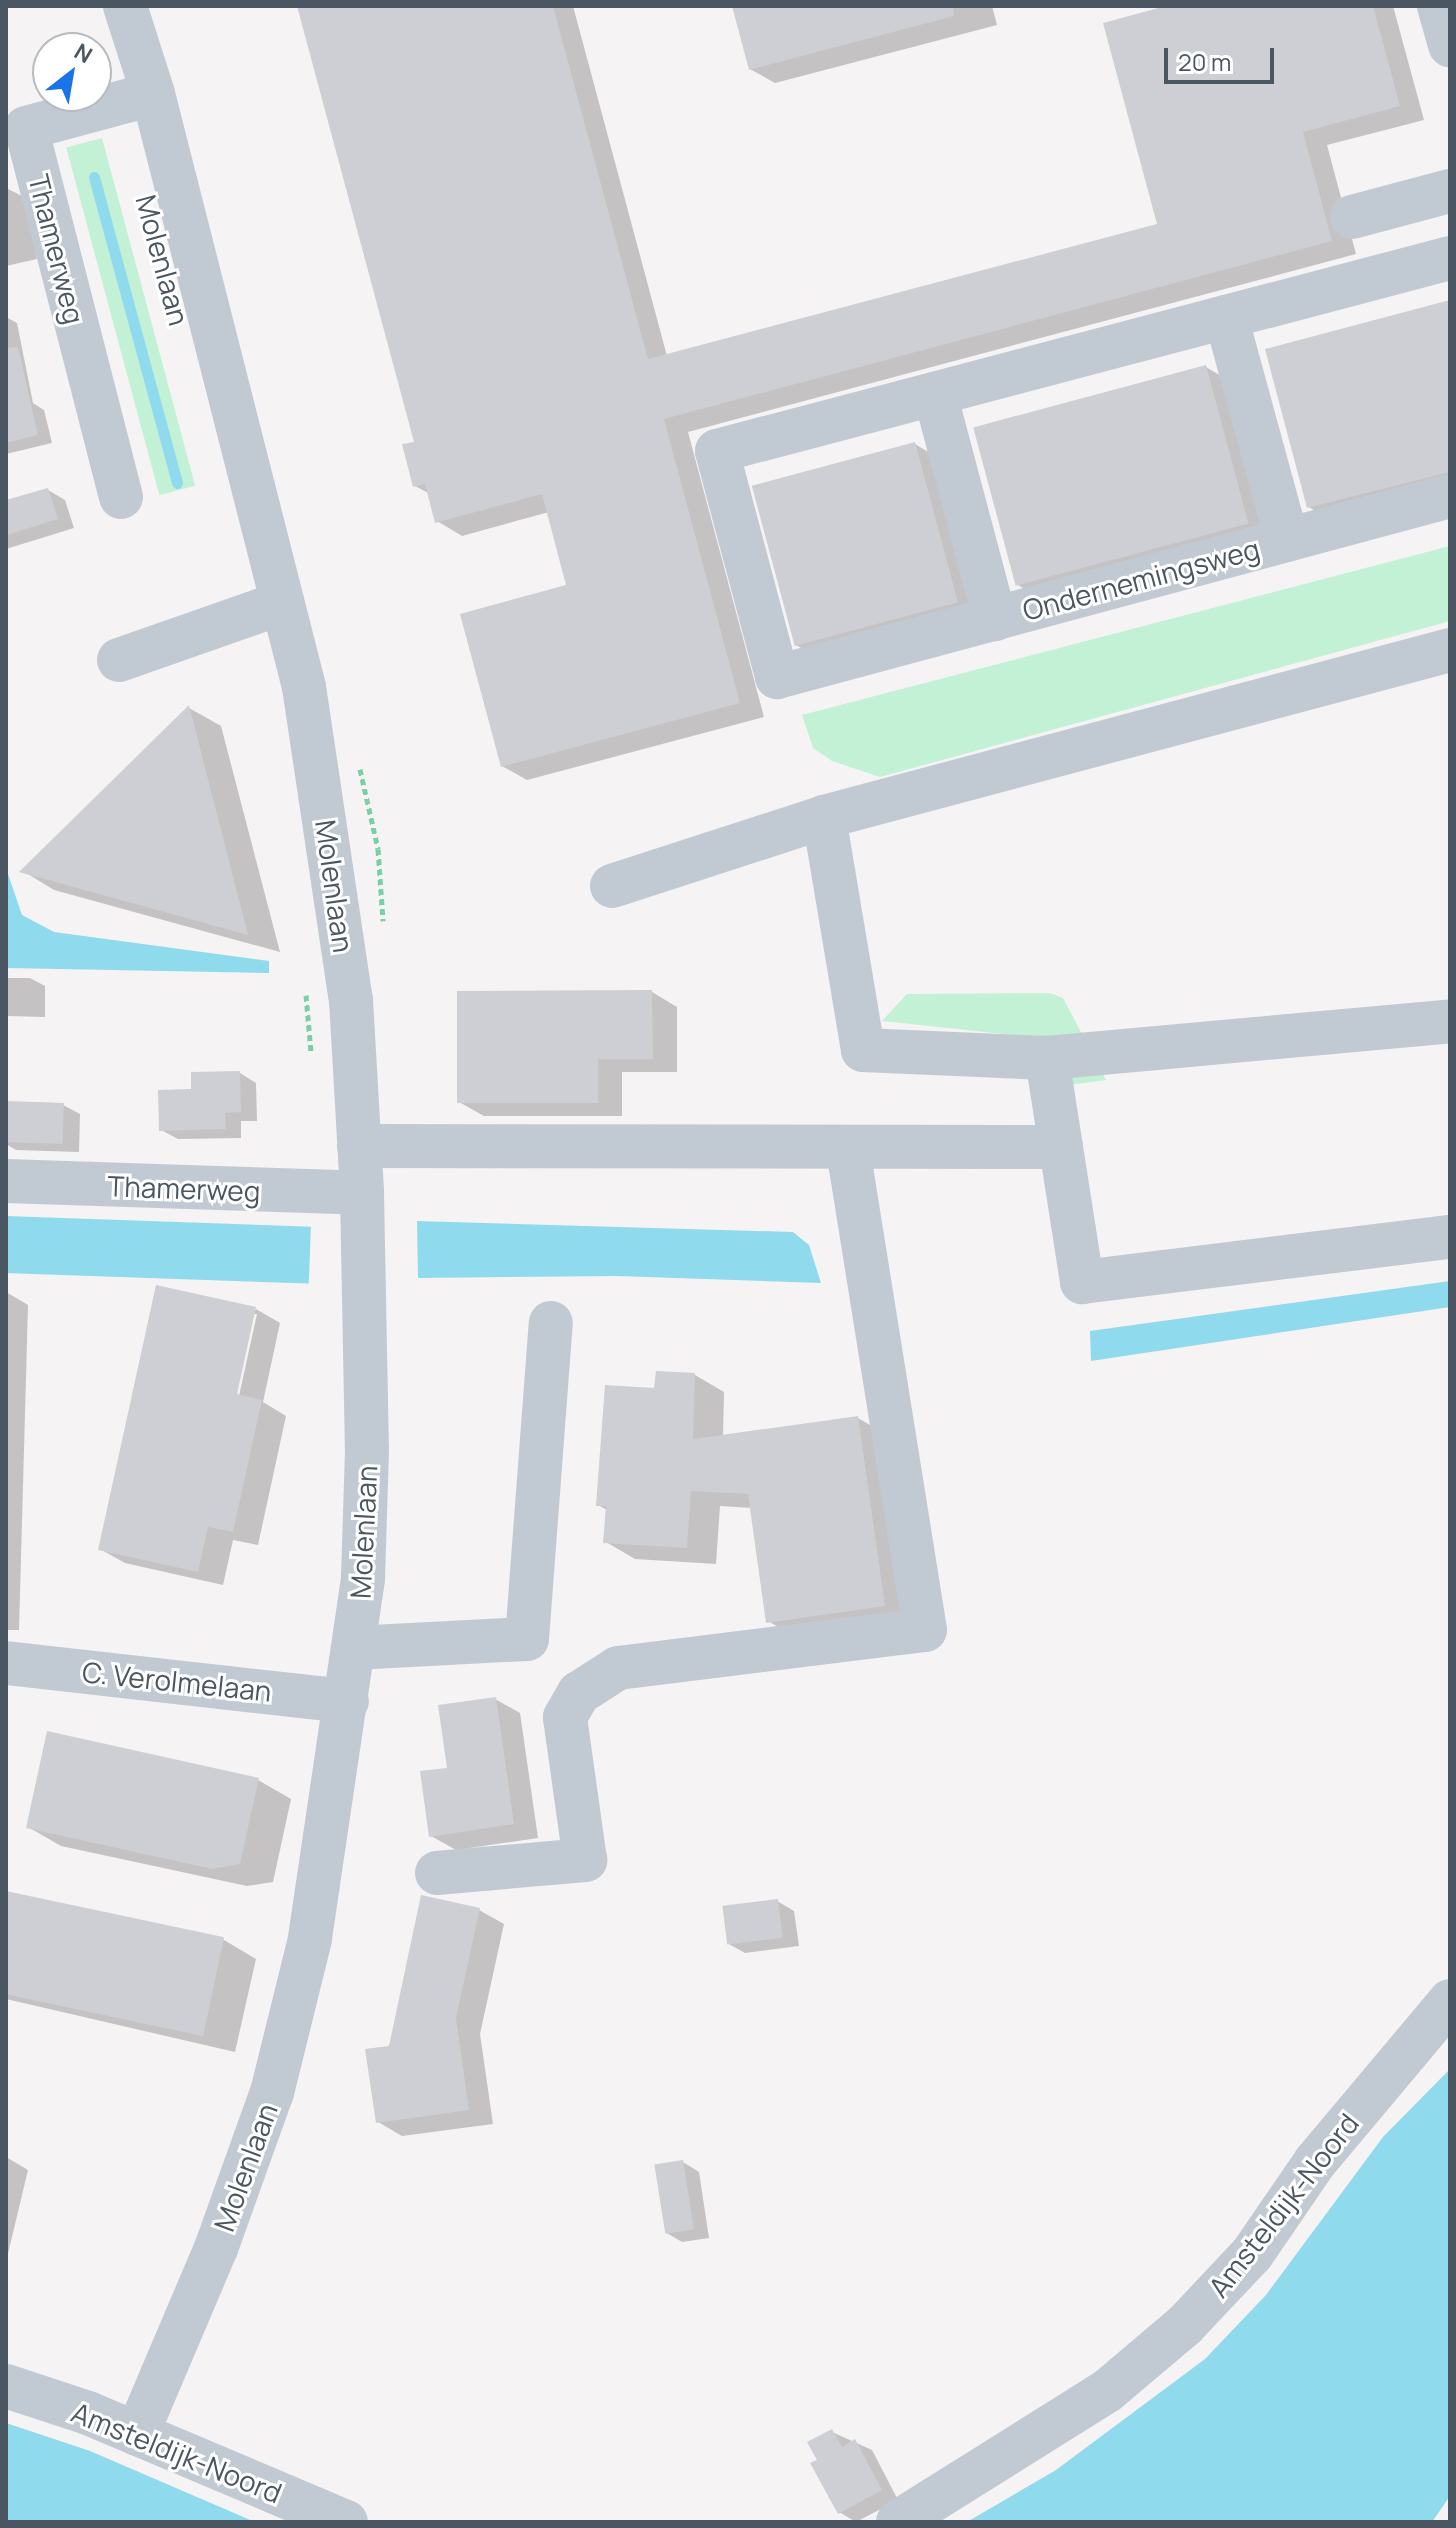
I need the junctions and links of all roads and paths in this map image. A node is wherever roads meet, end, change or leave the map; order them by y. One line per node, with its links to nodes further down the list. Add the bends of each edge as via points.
1 (125, 6): 4 (street, Molenlaan)
2 (1439, 6): 3 (street)
3 (1450, 45)
4 (153, 94): 11 (street, Thamerweg, via 26,128); 13 (street, Molenlaan)
5 (1450, 191): 6 (street)
6 (1352, 217)
7 (1450, 258): 8 (street, Ondernemingsweg)
8 (1226, 317): 9 (street, Ondernemingsweg); 12 (street, Ondernemingsweg)
9 (935, 394): 14 (street, Ondernemingsweg); 14 (street, Ondernemingsweg, via 717,451 777,677)
10 (1450, 496): 12 (street, Ondernemingsweg)
11 (121, 497)
12 (1287, 540): 14 (street, Ondernemingsweg)
13 (282, 603): 16 (street); 23 (street, Molenlaan, via 304,687 330,848 351,1000)
14 (995, 619)
15 (1450, 650): 17 (street)
16 (119, 660)
17 (824, 817): 18 (street); 22 (street, via 863,1050)
18 (612, 886)
19 (306, 982): 21 (path, Molenlaan)
20 (1450, 1021): 22 (street)
21 (312, 1057)
22 (1047, 1058): 25 (street)
23 (359, 1146): 24 (street); 27 (street, Molenlaan)
24 (848, 1147): 25 (street); 33 (street, via 925,1630 618,1668 579,1693 565,1717 585,1860)
25 (1061, 1147): 28 (street, via 1082,1282)
26 (6, 1181): 27 (street, Thamerweg)
27 (362, 1193): 30 (street, Molenlaan, via 367,1450 363,1579)
28 (1450, 1237)
29 (551, 1323): 30 (street, via 527,1639)
30 (354, 1648): 32 (street, Molenlaan)
31 (6, 1663): 32 (street, C. Verolmelaan)
32 (347, 1701): 36 (street, Molenlaan, via 310,1939 272,2092 216,2248)
33 (437, 1873)
34 (1450, 2001): 38 (street, Amsteldijk-Noord, via 1315,2162 1252,2225 1185,2325 1107,2391)
35 (6, 2386): 36 (street, Amsteldijk-Noord)
36 (137, 2434): 37 (street, Amsteldijk-Noord)
37 (346, 2522)
38 (898, 2522)

